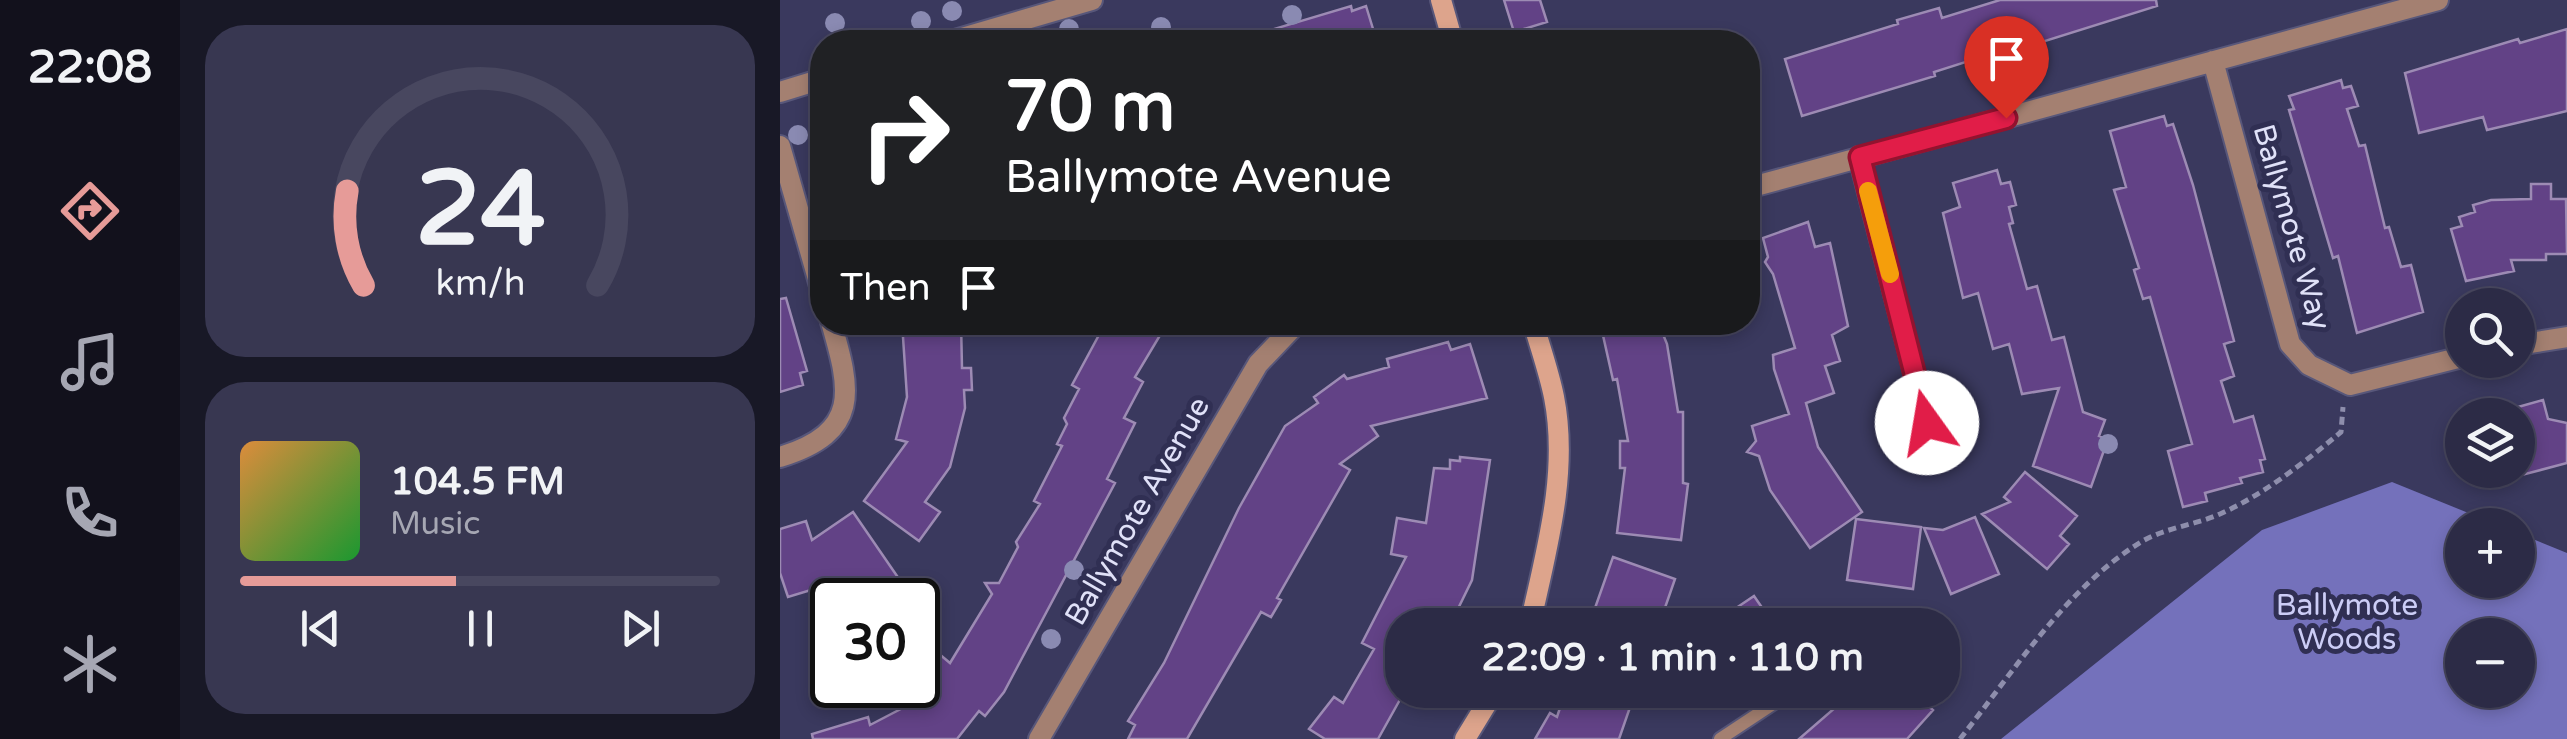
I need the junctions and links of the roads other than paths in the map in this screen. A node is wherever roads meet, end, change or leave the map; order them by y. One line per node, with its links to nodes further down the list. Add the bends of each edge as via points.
1 (1092, 0): 4 (street)
2 (1441, 0): 5 (street)
3 (2438, 0): 6 (street)
4 (989, 30)
5 (1450, 30)
6 (2213, 61): 10 (street); 18 (street, Ballymote Way, via 2290,344 2310,365 2350,385)
7 (810, 83): 8 (street)
8 (780, 92)
9 (780, 146): 12 (street)
10 (1860, 157): 11 (street); 19 (street)
11 (1760, 185)
12 (810, 251)
13 (834, 335): 20 (street, via 846,378 844,409 818,442)
14 (1286, 335): 24 (street, Ballymote Avenue, via 1258,364)
15 (1537, 335): 21 (street, via 1554,398 1559,464)
16 (2567, 337): 17 (street)
17 (2535, 342)
18 (2445, 361)
19 (1927, 423)
20 (780, 456)
21 (1534, 608)
22 (1484, 708): 25 (street)
23 (1767, 708): 26 (lane)
24 (1039, 739)
25 (1466, 739)
26 (1720, 739)

